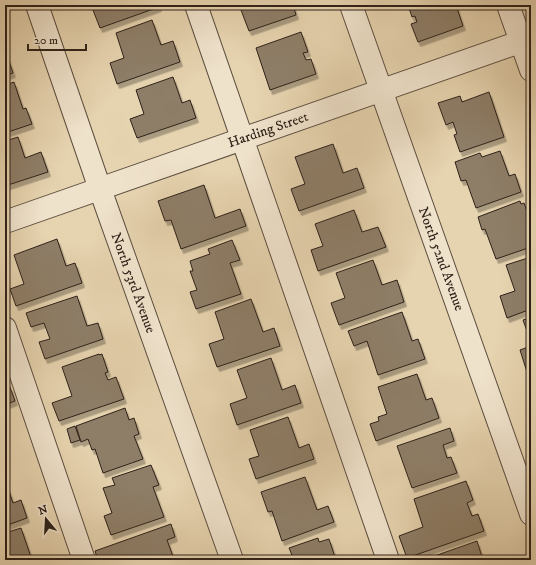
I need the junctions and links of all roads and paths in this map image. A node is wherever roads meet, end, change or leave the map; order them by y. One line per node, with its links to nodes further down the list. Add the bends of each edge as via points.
1 (37, 5): 9 (street, North 53rd Avenue)
2 (196, 5): 8 (street)
3 (350, 5): 7 (street, North 52nd Avenue)
4 (508, 5): 5 (street)
5 (526, 40): 6 (street); 7 (street, Harding Street)
6 (531, 70)
7 (381, 90): 8 (street, Harding Street); 12 (street, North 52nd Avenue)
8 (242, 139): 9 (street, Harding Street); 15 (street)
9 (100, 189): 10 (street, Harding Street); 14 (street, North 53rd Avenue)
10 (5, 222)
11 (5, 328): 13 (street)
12 (531, 514)
13 (84, 560)
14 (232, 560)
15 (388, 560)

